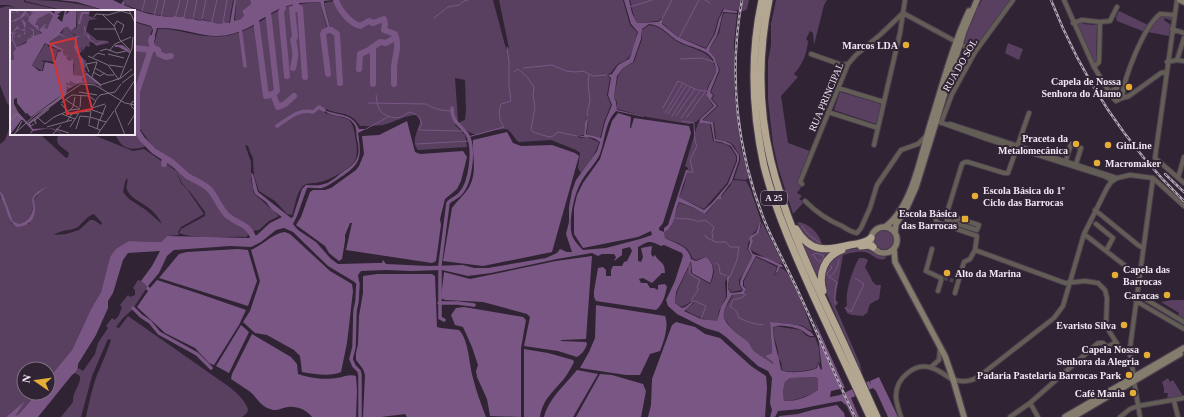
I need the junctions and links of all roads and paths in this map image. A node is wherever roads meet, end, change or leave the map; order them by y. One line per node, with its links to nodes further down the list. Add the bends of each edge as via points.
1 (762, 0): 86 (highway, A 25, via 754,49 753,79 755,110 765,167 795,254)
2 (769, 0): 53 (highway, A 25, via 761,50 761,109 771,165)
3 (906, 0): 12 (street)
4 (974, 0): 19 (street)
5 (977, 0): 19 (street)
6 (1013, 0): 20 (street, RUA DO SOL)
7 (1064, 0): 15 (street)
8 (1177, 0): 13 (street)
9 (1180, 0): 10 (street)
10 (1184, 2)
11 (1117, 7): 14 (street, via 1110,21)
12 (903, 13): 19 (street); 25 (street, RUA PRINCIPAL); 32 (street)
13 (1174, 15): 16 (street); 31 (street, via 1160,14 1144,35)
14 (1100, 22): 15 (street, via 1082,20); 26 (street, via 1099,62)
15 (1073, 23): 26 (street)
16 (1172, 29): 17 (street); 23 (street)
17 (1184, 33)
18 (1184, 38): 22 (street)
19 (958, 43): 20 (street); 35 (street)
20 (975, 52): 35 (street, RUA DO SOL)
21 (810, 54): 25 (street, via 842,65)
22 (1177, 60): 23 (street); 24 (street)
23 (1168, 62): 27 (street)
24 (1184, 62)
25 (848, 64): 28 (street, RUA PRINCIPAL)
26 (1094, 67): 30 (street)
27 (1166, 72): 31 (street); 45 (street, via 1155,158)
28 (838, 88): 32 (street); 33 (street, RUA PRINCIPAL)
29 (1117, 88): 30 (street)
30 (1109, 92): 31 (street, via 1116,101)
31 (1122, 98)
32 (884, 102): 36 (street)
33 (828, 112): 36 (street); 48 (street, RUA PRINCIPAL, via 800,182)
34 (1028, 113): 39 (street)
35 (936, 121): 37 (street); 39 (street); 57 (street, via 916,188 896,224)
36 (878, 128): 38 (street)
37 (927, 135): 49 (street, via 918,144 901,150 878,185 870,208 856,233 828,220); 56 (street, via 911,187 895,218)
38 (874, 145)
39 (1018, 147): 41 (street); 46 (street, via 1104,176); 55 (street, via 1008,173 968,162 962,164 946,216)
40 (1184, 158): 45 (street)
41 (1066, 160): 42 (street); 42 (street, via 1071,144 1081,148)
42 (1076, 164): 43 (street)
43 (1117, 178): 44 (street, via 1130,175); 46 (street)
44 (1153, 178): 50 (street); 61 (street)
45 (1178, 178): 47 (street)
46 (1111, 182): 51 (street)
47 (1184, 183)
48 (802, 184)
49 (805, 201)
50 (1184, 206)
51 (1095, 210): 58 (street); 61 (street)
52 (936, 212): 55 (street, via 936,222)
53 (787, 215): 59 (highway, via 802,238 817,248 836,249); 74 (highway, A 25)
54 (1096, 224): 65 (street, via 1113,238)
55 (954, 225): 55 (street, via 977,230 978,225 957,218); 64 (street, via 977,236)
56 (885, 227): 57 (street); 59 (street, via 876,229)
57 (895, 232): 62 (street, via 897,242)
58 (1084, 234): 65 (street); 69 (street)
59 (871, 238): 60 (street)
60 (873, 247): 66 (street, via 878,252); 74 (highway, via 865,245 845,249 829,258 821,280)
61 (1143, 248): 68 (street)
62 (894, 249): 66 (street); 67 (street)
63 (932, 250): 70 (street, via 926,271 942,278)
64 (974, 250): 69 (street); 71 (street, via 970,259 964,262 956,282)
65 (1106, 251): 68 (street, via 1132,271)
66 (886, 253): 67 (street)
67 (896, 262): 78 (street)
68 (1140, 273): 72 (street)
69 (1070, 282): 77 (street, via 1098,283 1105,290 1106,326); 84 (street, via 1062,306 1054,318 977,378 964,381)
70 (938, 291)
71 (955, 293)
72 (1137, 294): 73 (street); 75 (street)
73 (1136, 301): 76 (street); 81 (street)
74 (827, 306): 86 (highway, A 25)
75 (1184, 322)
76 (1184, 329)
77 (1116, 342): 81 (street, via 1119,348); 90 (street, via 1106,347 1103,343 1098,343)
78 (940, 346): 83 (street, via 940,360); 84 (street)
79 (1184, 348): 82 (street)
80 (1184, 352): 82 (street)
81 (1130, 354): 85 (street)
82 (1170, 358): 85 (street)
83 (931, 367): 84 (street); 96 (street, via 915,368 901,379 896,395)
84 (952, 379): 97 (street)
85 (1134, 379): 91 (street); 92 (street)
86 (857, 380): 88 (highway, A 25)
87 (1184, 398): 89 (street)
88 (866, 399): 94 (highway, A 25); 95 (highway, A 25)
89 (1174, 401): 92 (street); 104 (street)
90 (1030, 403): 98 (street); 99 (street)
91 (1091, 404): 93 (street); 100 (street)
92 (1138, 406): 102 (street); 103 (street)
93 (1083, 414): 101 (street)
94 (870, 417)
95 (877, 417)
96 (901, 417)
97 (964, 417)
98 (1010, 417)
99 (1038, 417)
100 (1065, 417)
101 (1073, 417)
102 (1120, 417)
103 (1140, 417)
104 (1178, 417)

